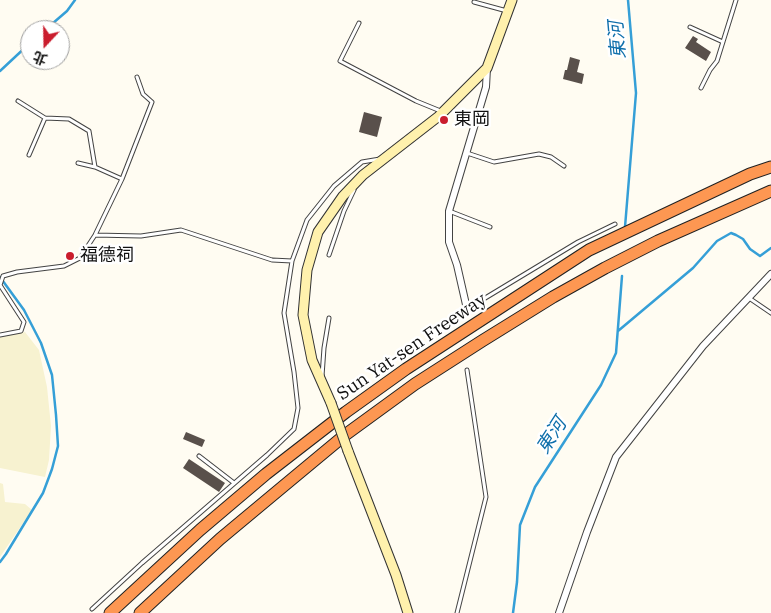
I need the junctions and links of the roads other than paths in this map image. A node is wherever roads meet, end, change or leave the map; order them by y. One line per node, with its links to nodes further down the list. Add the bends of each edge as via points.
1 (512, 0): 4 (street)
2 (736, 0): 7 (lane)
3 (474, 2): 4 (lane)
4 (508, 11): 8 (street)
5 (359, 23): 12 (lane, via 340,61)
6 (690, 27): 7 (lane)
7 (723, 42): 10 (lane, via 717,61)
8 (487, 68): 12 (street); 14 (street, via 486,87)
9 (137, 77): 21 (lane, via 143,94 152,102)
10 (701, 88)
11 (18, 101): 13 (lane)
12 (443, 112): 16 (street)
13 (45, 118): 15 (lane); 19 (lane, via 69,119 89,130)
14 (466, 153): 18 (lane, via 494,162 539,154); 24 (street)
15 (29, 155)
16 (385, 158): 22 (street); 29 (lane, via 362,162 334,186 307,220)
17 (78, 163): 19 (lane)
18 (564, 166)
19 (95, 167): 21 (lane)
20 (771, 167): 42 (highway, Sun Yat-sen Freeway, via 589,250 406,369 258,481)
21 (122, 179): 27 (lane)
22 (358, 181): 28 (lane); 38 (street, via 343,196 318,232 307,270 303,315 312,360)
23 (771, 192): 43 (highway, Sun Yat-sen Freeway, via 623,259 553,297 415,384 344,435 220,539)
24 (449, 210): 26 (lane); 33 (street, via 449,242)
25 (615, 224): 33 (lane, via 578,242)
26 (490, 227)
27 (95, 235): 29 (lane, via 140,236 181,230 272,260); 31 (lane, via 80,258 64,266 3,276)
28 (329, 254)
29 (292, 261): 40 (lane, via 284,313 298,408 294,429)
30 (771, 274): 32 (street)
31 (0, 285): 36 (lane, via 24,322 20,331)
32 (749, 298): 34 (lane); 46 (street, via 703,346 616,458)
33 (467, 309)
34 (771, 313)
35 (329, 318): 38 (lane)
36 (0, 335)
37 (467, 370): 45 (lane, via 486,497)
38 (322, 382): 44 (street, bridge)
39 (199, 456): 40 (lane)
40 (234, 483): 41 (lane)
41 (92, 609)
42 (110, 613)
43 (140, 613)
44 (408, 613)
45 (457, 613)
46 (559, 613)

